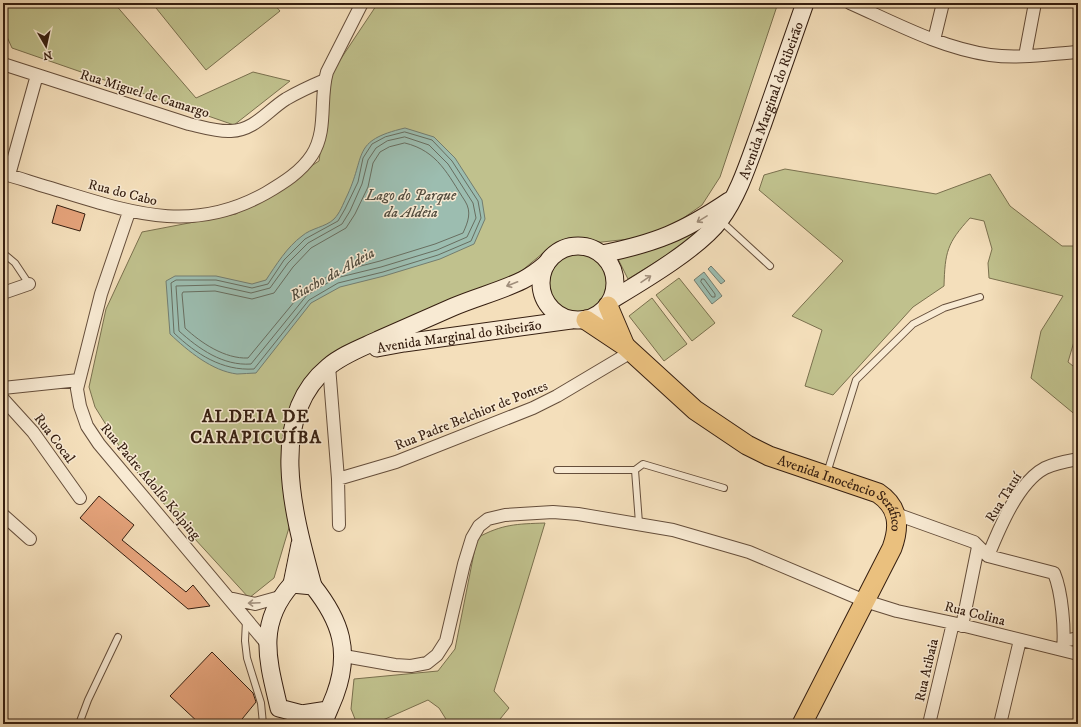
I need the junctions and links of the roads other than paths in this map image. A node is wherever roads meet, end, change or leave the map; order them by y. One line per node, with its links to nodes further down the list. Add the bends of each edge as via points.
1 (362, 3): 11 (street)
2 (805, 3): 13 (main road, Avenida Marginal do Ribeirão)
3 (850, 3): 6 (street)
4 (943, 3): 6 (street)
5 (1035, 3): 8 (street)
6 (934, 40): 8 (street, via 991,56)
7 (1078, 52): 8 (street)
8 (1025, 56)
9 (3, 64): 10 (street, Rua Miguel de Camargo)
10 (37, 75): 11 (street, Rua Miguel de Camargo, via 189,124 232,131 246,129 259,122 284,100); 12 (street)
11 (324, 80): 14 (street, Rua do Cabo, via 322,125 318,142 301,169 281,184 235,208 209,214 156,217)
12 (4, 175): 14 (street, Rua do Cabo)
13 (734, 198): 15 (main road, Avenida Marginal do Ribeirão); 17 (main road, one-way to 17, via 698,222 672,235 640,246)
14 (129, 212): 28 (street, Rua Padre Adolfo Kolping, via 101,294)
15 (720, 220): 19 (lane); 23 (main road, Avenida Marginal do Ribeirão, one-way to 15, via 707,235)
16 (3, 253): 20 (lane, via 15,263)
17 (602, 254): 18 (main road, Avenida Marginal do Ribeirão, via 584,246 574,246 553,255); 23 (main road, via 609,261 615,275 616,290)
18 (546, 264): 24 (main road, Avenida Marginal do Ribeirão, via 541,276 544,299 555,313); 26 (main road, Avenida Marginal do Ribeirão, one-way to 26, via 525,280 454,306)
19 (770, 266)
20 (29, 284): 21 (street)
21 (3, 293)
22 (980, 297): 34 (lane, via 944,308 913,324 856,380)
23 (610, 303): 24 (main road, Avenida Marginal do Ribeirão, via 598,315); 25 (main road, Avenida Inocêncio Seráfico)
24 (579, 320): 25 (main road, Avenida Inocêncio Seráfico); 26 (main road, Avenida Marginal do Ribeirão, via 404,343)
25 (628, 349): 34 (main road, Avenida Inocêncio Seráfico, via 695,410 747,445 769,456); 35 (street, Rua Padre Belchior de Pontes, via 557,396 533,408 396,462)
26 (348, 354): 27 (main road, Avenida Marginal do Ribeirão)
27 (329, 366): 35 (street); 43 (main road, Avenida Marginal do Ribeirão, via 308,388 292,429 290,467)
28 (79, 380): 29 (street); 49 (street, Rua Padre Adolfo Kolping, via 77,389 80,406 87,426 99,444)
29 (3, 388)
30 (3, 399): 37 (street, Rua Cocal, via 33,432)
31 (1078, 459): 45 (street, Rua Tatuí, via 1044,468 1034,476 1003,522)
32 (557, 470): 33 (lane)
33 (635, 470): 36 (lane, via 643,464); 40 (lane)
34 (826, 474): 38 (main road, Avenida Inocêncio Seráfico, via 878,493 892,504)
35 (338, 479): 41 (street)
36 (724, 488)
37 (80, 498)
38 (896, 514): 44 (street, via 962,537 974,542); 50 (main road, Avenida Inocêncio Seráfico, via 896,536)
39 (3, 515): 42 (street)
40 (639, 523): 50 (street, Rua Colina, via 749,552); 59 (street, Rua Colina, via 553,512 527,512 488,519 472,538 446,641 438,655 428,663 412,666)
41 (339, 525)
42 (30, 539)
43 (301, 540): 46 (main road, Avenida Marginal do Ribeirão); 47 (main road, Avenida Marginal do Ribeirão)
44 (978, 547): 45 (street); 52 (street, Rua Atibaia)
45 (988, 556): 57 (street, via 1054,573 1058,588)
46 (292, 584): 47 (main road); 48 (main road)
47 (314, 586): 59 (main road, via 334,616 341,634)
48 (280, 597): 49 (street, one-way to 49, via 255,604); 56 (main road, via 271,617)
49 (229, 598): 51 (street, Rua Padre Adolfo Kolping)
50 (865, 601): 52 (street, Rua Colina); 64 (main road, Avenida Inocêncio Seráfico)
51 (246, 619): 56 (street, Rua Padre Adolfo Kolping); 63 (lane, via 247,658 261,702)
52 (957, 624): 55 (street, Rua Colina); 65 (street, Rua Atibaia)
53 (118, 637): 62 (lane)
54 (1078, 638): 57 (street)
55 (1020, 640): 57 (street, Rua Colina); 66 (street)
56 (267, 644): 60 (main road)
57 (1063, 645): 58 (street, Rua Colina)
58 (1078, 654)
59 (344, 656): 61 (main road, via 340,679)
60 (281, 716): 61 (main road, via 302,714)
61 (326, 717)
62 (79, 724)
63 (263, 724)
64 (802, 724)
65 (929, 724)
66 (1000, 724)

